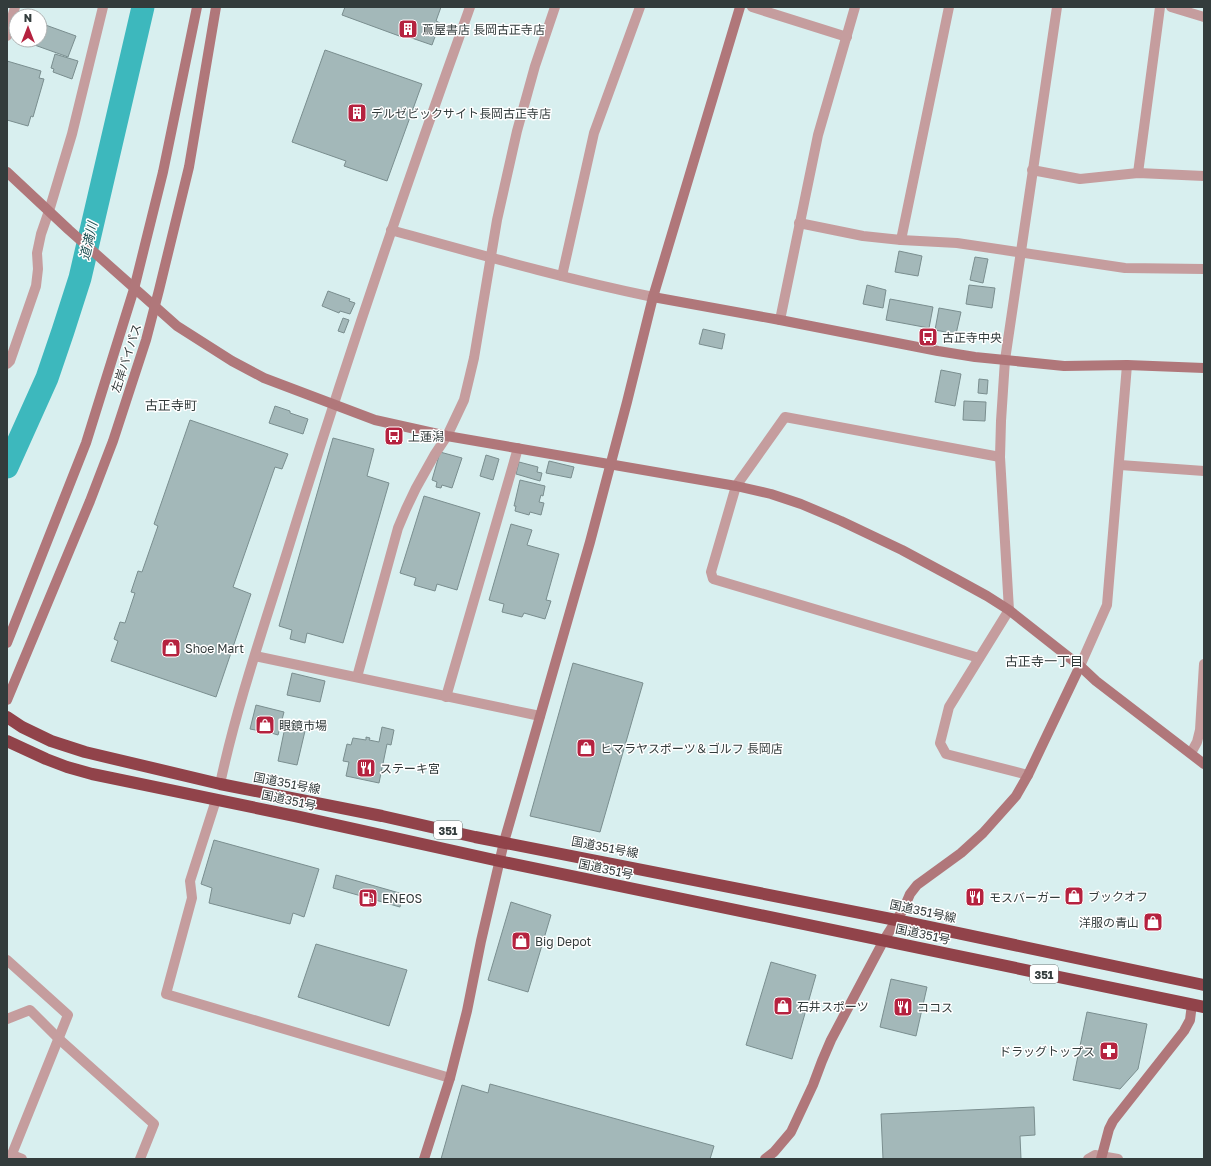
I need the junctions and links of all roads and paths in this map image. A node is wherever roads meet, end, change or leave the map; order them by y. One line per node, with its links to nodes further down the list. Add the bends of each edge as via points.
1 (15, 7): 18 (street)
2 (103, 7): 24 (street, via 72,134)
3 (197, 7): 17 (street, 左岸バイパス)
4 (201, 7): 17 (street)
5 (216, 7): 34 (street, 左岸バイパス, via 189,167)
6 (470, 7): 26 (street)
7 (555, 7): 29 (street, via 519,124)
8 (640, 7): 31 (street, via 594,133)
9 (740, 7): 33 (street)
10 (752, 7): 19 (street)
11 (855, 7): 19 (street)
12 (949, 7): 27 (street)
13 (1057, 7): 20 (street)
14 (1160, 7): 22 (street)
15 (1171, 7): 16 (street)
16 (1204, 17)
17 (195, 19): 32 (street, 左岸バイパス, via 163,172)
18 (7, 36)
19 (847, 37): 25 (street, via 818,135)
20 (1032, 170): 22 (street, via 1080,178); 28 (street)
21 (7, 172): 24 (street)
22 (1138, 173): 23 (street)
23 (1204, 176)
24 (49, 211): 32 (street); 37 (street, via 37,253 36,286)
25 (799, 223): 27 (street, via 863,236); 35 (street)
26 (392, 230): 29 (street); 40 (street)
27 (901, 240): 28 (street, via 957,243)
28 (1022, 252): 30 (street, via 1125,268); 36 (street)
29 (490, 258): 31 (street); 41 (street, via 474,358 464,400)
30 (1204, 269)
31 (562, 276): 33 (street)
32 (134, 289): 34 (street); 49 (street, 左岸バイパス, via 86,442)
33 (653, 297): 35 (street); 44 (street)
34 (155, 307): 40 (street, via 177,326 232,361 264,378); 56 (street, 左岸バイパス, via 113,441)
35 (780, 320): 36 (street, via 938,351)
36 (1005, 360): 38 (street, via 1064,366); 43 (street)
37 (7, 364)
38 (1127, 365): 39 (street); 45 (street)
39 (1204, 368)
40 (332, 404): 41 (street, via 375,420); 50 (street)
41 (447, 436): 42 (street); 54 (street, via 416,488 398,528)
42 (518, 448): 44 (street); 55 (street)
43 (1000, 457): 47 (street, via 785,417); 48 (street)
44 (610, 465): 47 (street); 57 (street)
45 (1120, 465): 46 (street); 53 (street, via 1107,605)
46 (1204, 471)
47 (736, 486): 48 (street, via 801,504 841,521 902,550); 51 (street, via 711,572 713,579)
48 (1009, 610): 51 (street); 53 (street)
49 (7, 643)
50 (255, 656): 54 (street); 63 (street)
51 (979, 658): 62 (street, via 949,707 940,743 946,754)
52 (1204, 664): 60 (street, via 1200,730)
53 (1080, 666): 60 (street); 62 (street)
54 (357, 677): 55 (street)
55 (446, 696): 57 (street)
56 (7, 700)
57 (540, 716): 65 (street)
58 (7, 717): 63 (highway, 国道351号線 / 351, via 45,738 78,750)
59 (7, 740): 64 (highway, 国道351号 / 351, via 66,767)
60 (1191, 754): 61 (street)
61 (1204, 764)
62 (1028, 775): 67 (street, via 1016,796 983,833 961,853 917,885)
63 (220, 784): 65 (highway, 国道351号線 / 351)
64 (216, 800): 66 (highway, 国道351号 / 351); 74 (street, via 190,881 192,898 166,994)
65 (504, 842): 66 (street); 67 (highway, 国道351号線 / 351)
66 (499, 861): 68 (highway, 国道351号 / 351); 74 (street)
67 (896, 920): 68 (street); 70 (highway, 国道351号線 / 351)
68 (884, 940): 71 (highway, 国道351号 / 351); 80 (street, via 831,1040 791,1132)
69 (7, 960): 73 (street, via 68,1015)
70 (1204, 985)
71 (1198, 1006): 76 (street, via 1184,1031 1113,1121)
72 (7, 1019): 73 (street, via 30,1010)
73 (59, 1039): 75 (street); 78 (street, via 154,1124)
74 (450, 1078): 79 (street)
75 (11, 1157): 77 (street)
76 (1101, 1157): 81 (street, via 1095,1155); 82 (street)
77 (22, 1159)
78 (140, 1159)
79 (424, 1159)
80 (765, 1159)
81 (1088, 1159)
82 (1118, 1159)

